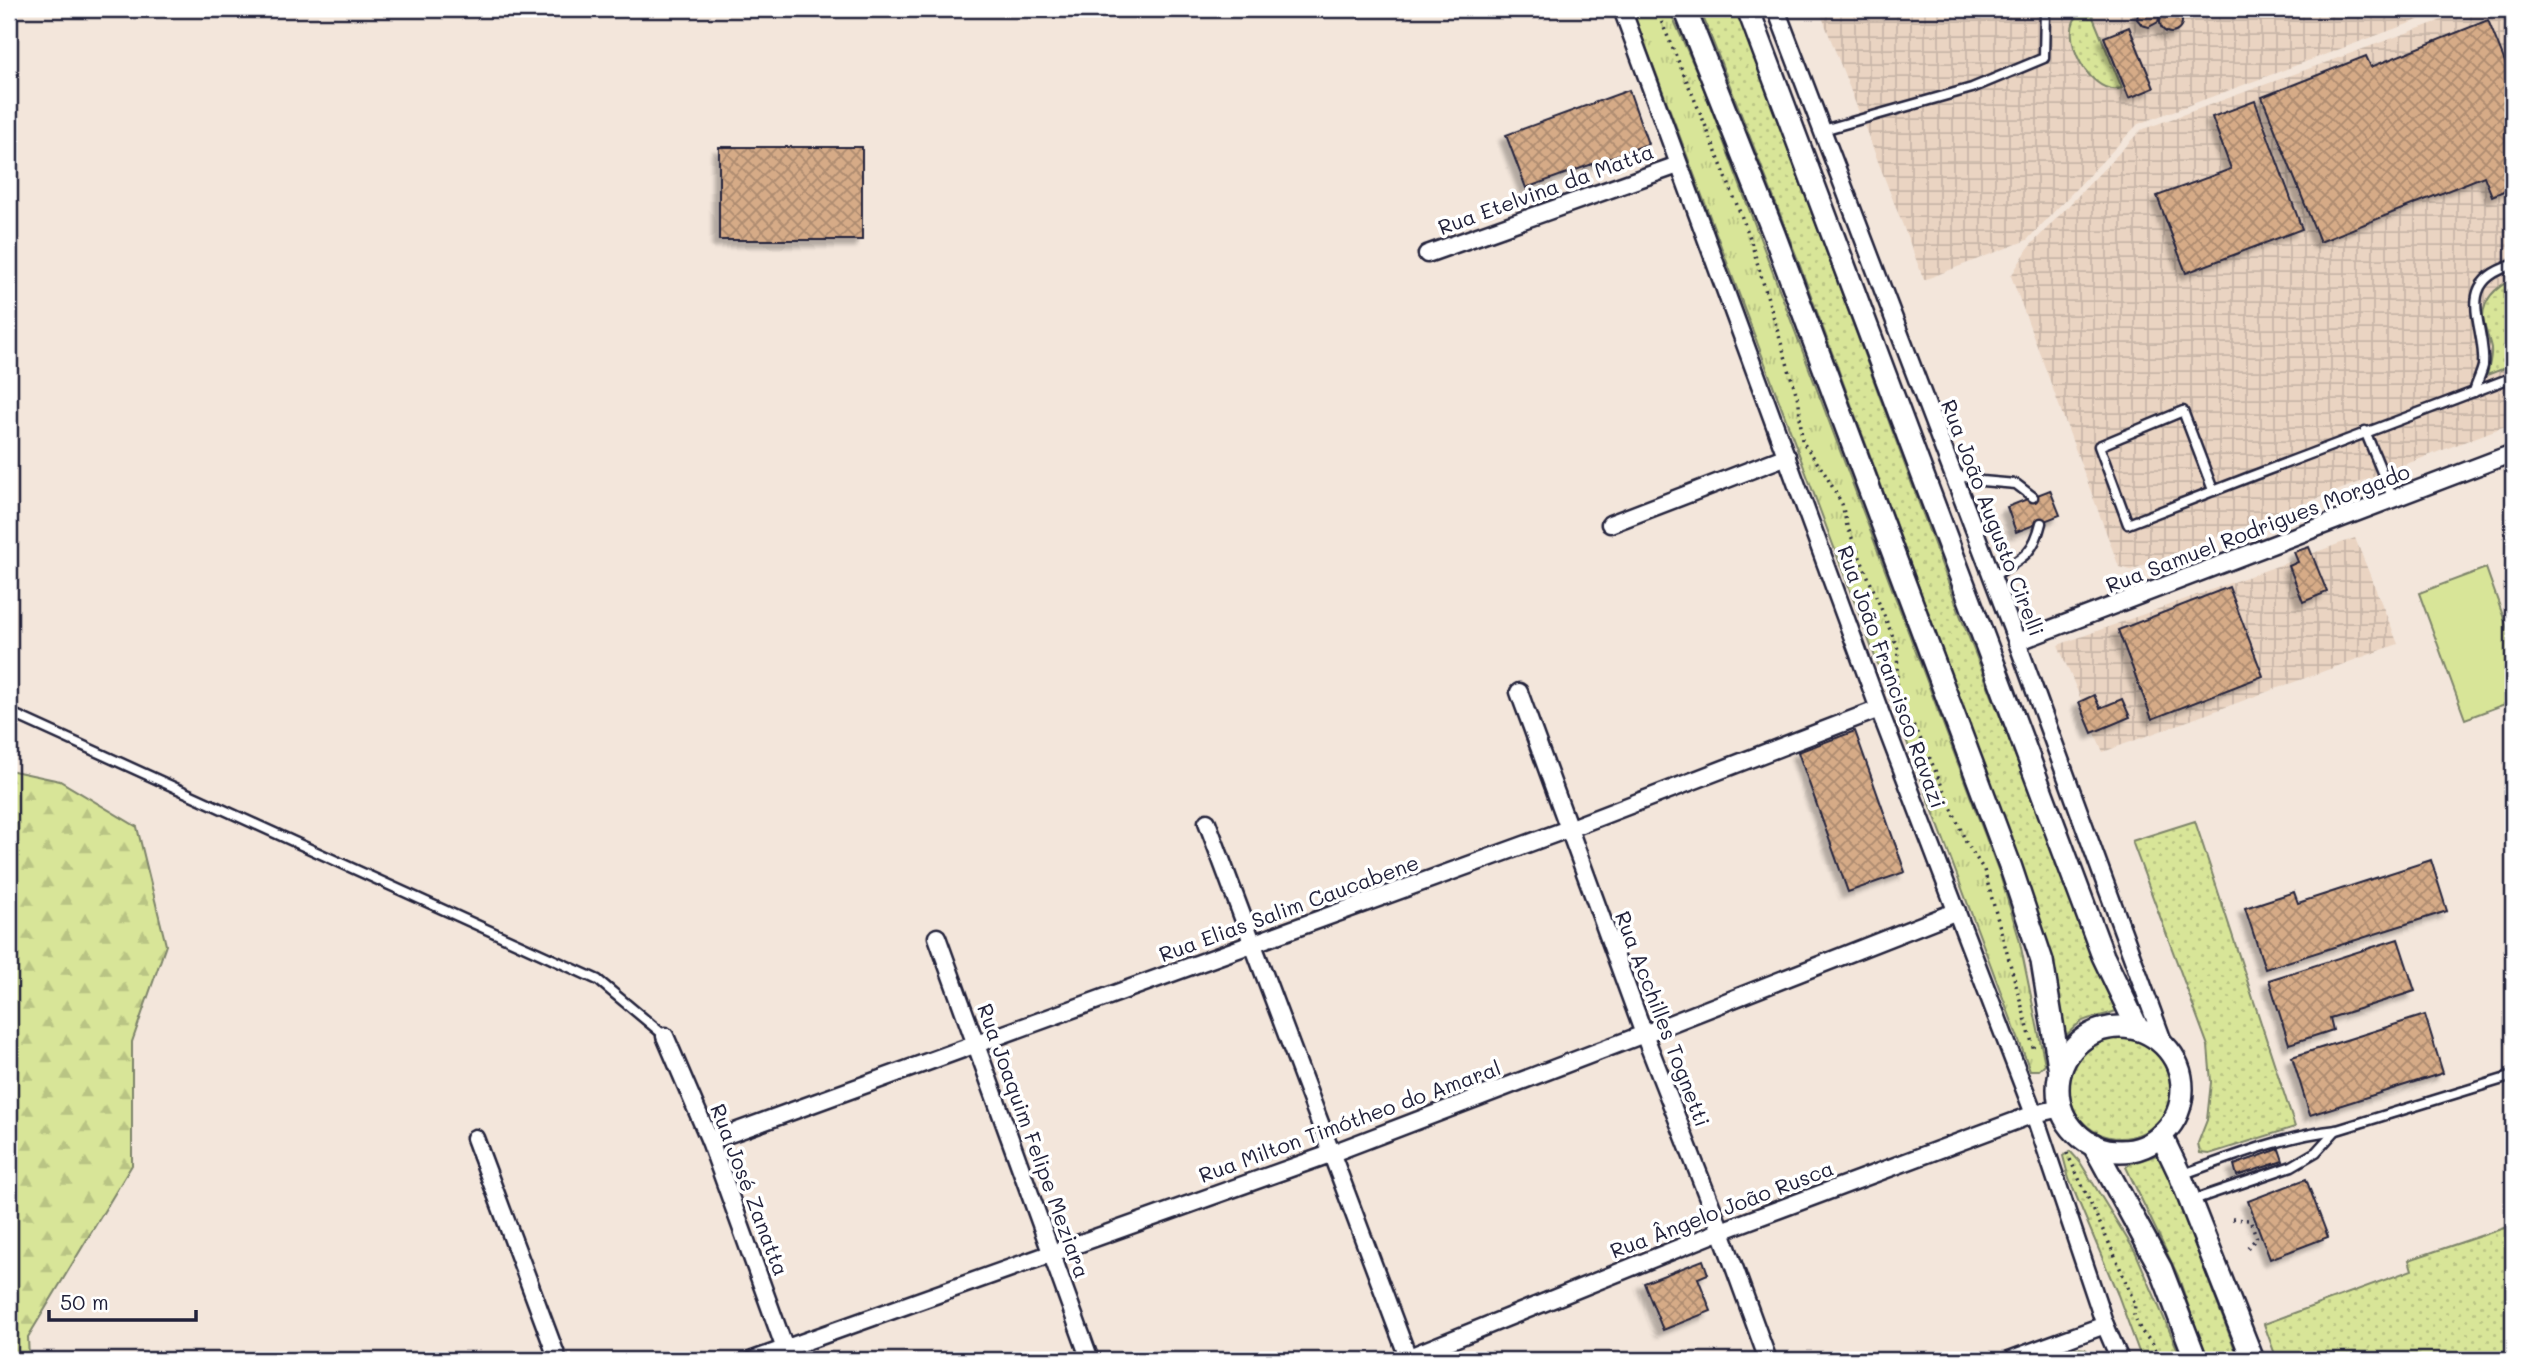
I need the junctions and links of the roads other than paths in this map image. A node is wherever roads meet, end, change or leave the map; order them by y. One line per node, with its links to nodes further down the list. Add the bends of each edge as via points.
1 (1622, 9): 7 (street, Rua João Francisco Ravazi)
2 (1685, 9): 36 (main road, via 2011,868 2042,961)
3 (1748, 9): 31 (main road, via 2103,956)
4 (1776, 9): 6 (street, Rua João Augusto Cirelli)
5 (2045, 9): 6 (lane, via 2044,58 1972,88)
6 (1823, 130): 15 (street, Rua João Augusto Cirelli)
7 (1678, 165): 8 (street, Rua Etelvina da Matta); 14 (street, Rua João Francisco Ravazi)
8 (1427, 254)
9 (2513, 265): 11 (lane, via 2489,277 2479,290 2474,309 2483,367)
10 (2513, 377): 11 (lane)
11 (2473, 392): 12 (lane)
12 (2365, 431): 16 (lane); 18 (lane)
13 (2513, 453): 18 (street, Rua Samuel Rodrigues Morgado)
14 (1787, 456): 20 (street); 24 (street, Rua João Francisco Ravazi)
15 (1953, 474): 17 (lane, via 2016,484); 21 (street, Rua João Augusto Cirelli)
16 (2213, 490): 16 (lane, via 2128,524 2098,446 2183,411)
17 (2033, 497)
18 (2393, 499): 22 (street, Rua Samuel Rodrigues Morgado)
19 (2041, 523): 21 (lane, via 2028,553)
20 (1610, 524)
21 (1992, 577): 22 (street, Rua João Augusto Cirelli)
22 (2017, 642): 34 (street, Rua João Augusto Cirelli)
23 (1519, 692): 27 (street, Rua Acchilles Tognetti)
24 (1879, 709): 27 (street, Rua Elias Salim Caucabene); 28 (street, Rua João Francisco Ravazi)
25 (9, 712): 33 (lane, via 598,979)
26 (1207, 822): 30 (street)
27 (1568, 829): 30 (street, Rua Elias Salim Caucabene); 32 (street, Rua Acchilles Tognetti)
28 (1957, 911): 32 (street, Rua Milton Timótheo do Amaral); 39 (street, Rua João Francisco Ravazi)
29 (937, 937): 35 (street, Rua Joaquim Felipe Meziara)
30 (1252, 944): 35 (street, Rua Elias Salim Caucabene); 45 (street)
31 (2138, 1029): 34 (main road); 36 (main road, via 2118,1027 2082,1040 2068,1054)
32 (1644, 1034): 45 (street, Rua Milton Timótheo do Amaral); 48 (street, Rua Acchilles Tognetti)
33 (665, 1036): 43 (street, Rua José Zanatta)
34 (2164, 1044): 41 (main road, via 2182,1080 2182,1101)
35 (976, 1045): 43 (street, Rua Elias Salim Caucabene); 49 (street, Rua Joaquim Felipe Meziara)
36 (2060, 1072): 38 (main road)
37 (2513, 1076): 40 (lane)
38 (2061, 1108): 39 (street, Rua Ângelo João Rusca); 44 (main road, via 2074,1129)
39 (2034, 1114): 48 (street, Rua Ângelo João Rusca); 50 (street, Rua João Francisco Ravazi)
40 (2337, 1130): 46 (lane, via 2281,1140); 47 (lane, via 2316,1152 2292,1166)
41 (2161, 1135): 44 (main road, via 2128,1150); 46 (main road)
42 (475, 1138): 52 (street)
43 (710, 1141): 51 (street, Rua José Zanatta)
44 (2093, 1144): 59 (main road, via 2161,1269)
45 (1331, 1154): 49 (street, Rua Milton Timótheo do Amaral); 55 (street)
46 (2180, 1175): 47 (main road)
47 (2190, 1201): 60 (main road)
48 (1720, 1231): 55 (street, Rua Ângelo João Rusca); 56 (street, Rua Acchilles Tognetti)
49 (1051, 1252): 51 (street, Rua Milton Timótheo do Amaral); 54 (street, Rua Joaquim Felipe Meziara)
50 (2105, 1325): 57 (street); 58 (street, Rua João Francisco Ravazi)
51 (787, 1354): 53 (street, Rua Milton Timótheo do Amaral)
52 (558, 1360)
53 (753, 1360)
54 (1090, 1360)
55 (1407, 1360)
56 (1768, 1360)
57 (2009, 1360)
58 (2120, 1360)
59 (2196, 1360)
60 (2253, 1360)

